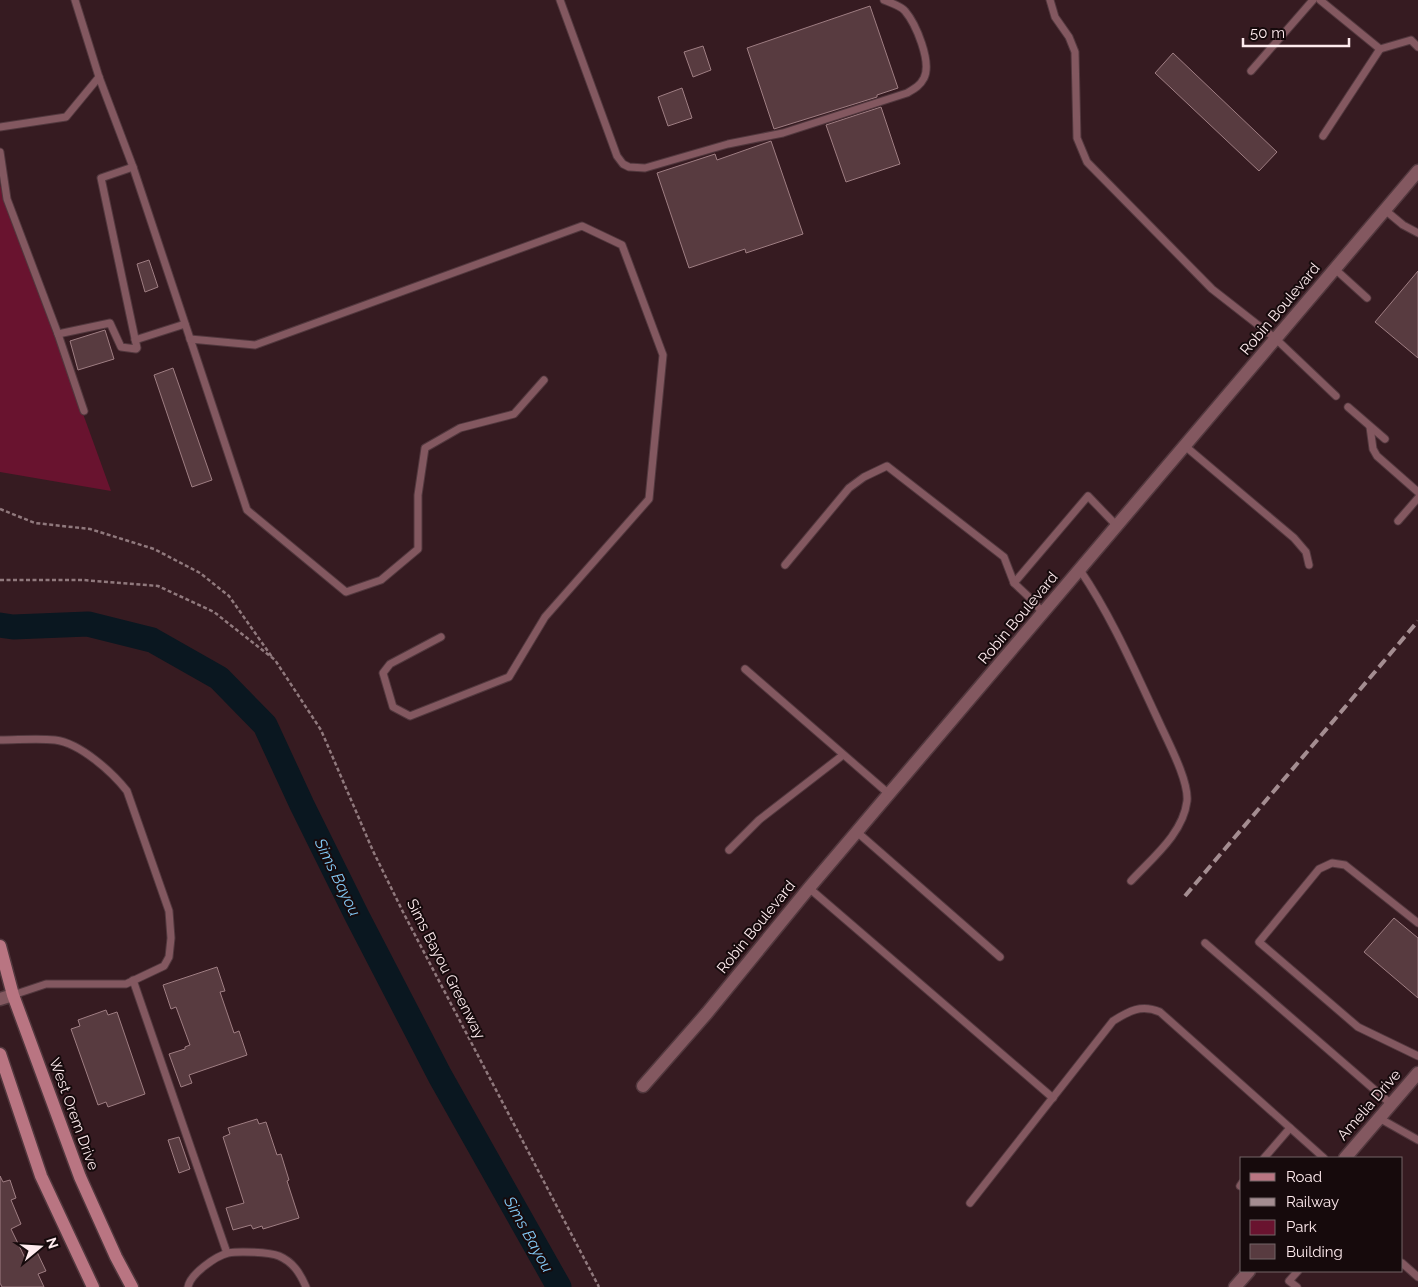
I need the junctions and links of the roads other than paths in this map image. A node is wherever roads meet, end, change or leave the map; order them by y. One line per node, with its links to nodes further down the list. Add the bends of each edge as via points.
1 (75, 0): 10 (lane)
2 (560, 0): 3 (lane, via 617,156 629,168 645,168 728,144 783,134 918,87 925,76 927,62 920,40 904,10)
3 (884, 0)
4 (1050, 0): 23 (lane, via 1055,17 1075,52 1078,138 1087,162 1212,289)
5 (1313, 0): 9 (lane)
6 (1320, 0): 8 (lane)
7 (1418, 47): 8 (lane, via 1411,40)
8 (1380, 49): 12 (lane)
9 (1251, 71)
10 (99, 78): 11 (lane, via 66,118); 14 (lane)
11 (0, 127)
12 (1323, 136)
13 (0, 152): 21 (lane, via 7,199)
14 (133, 167): 20 (lane); 24 (lane, via 100,178)
15 (1418, 171): 16 (street, Robin Boulevard)
16 (1385, 210): 17 (lane); 18 (street, Robin Boulevard)
17 (1418, 232)
18 (1335, 269): 19 (lane); 23 (street, Robin Boulevard)
19 (1367, 298)
20 (185, 324): 22 (lane); 24 (lane)
21 (58, 334): 24 (lane, via 110,323 122,348 136,349); 28 (lane)
22 (190, 339): 25 (lane, via 247,510 346,592 382,580 418,549 418,495 425,448 460,428 514,414); 41 (lane, via 255,345 582,226 622,245 663,355 649,499 544,617 509,677 410,716 393,707 384,673 390,664)
23 (1276, 339): 26 (lane); 31 (street, Robin Boulevard)
24 (135, 340)
25 (544, 380)
26 (1336, 396)
27 (1348, 407): 29 (lane)
28 (84, 411)
29 (1370, 426): 30 (lane); 32 (lane, via 1377,456)
30 (1385, 439)
31 (1185, 446): 35 (street, Robin Boulevard); 37 (lane, via 1294,538 1306,552)
32 (1418, 492)
33 (1418, 498): 34 (lane)
34 (1398, 521)
35 (1117, 526): 38 (street, Robin Boulevard); 39 (lane, via 1088,496)
36 (785, 565): 39 (lane, via 849,488 887,466 1004,557)
37 (1309, 565)
38 (1080, 570): 40 (street, Robin Boulevard); 48 (lane, via 1134,669 1184,781 1187,800 1183,818 1174,835)
39 (1014, 583): 40 (lane)
40 (1043, 613): 45 (street, Robin Boulevard)
41 (441, 637)
42 (745, 669): 44 (lane)
43 (0, 740): 54 (lane, via 68,743 118,780 127,792 169,911 171,938 170,957 164,966)
44 (843, 755): 45 (lane); 47 (lane, via 759,820)
45 (889, 794): 46 (street, Robin Boulevard)
46 (857, 832): 49 (street, Robin Boulevard); 53 (lane)
47 (729, 850)
48 (1131, 881)
49 (809, 888): 60 (street, Robin Boulevard); 61 (lane)
50 (1418, 923): 58 (lane, via 1345,866 1332,863 1319,869 1259,942 1358,1027)
51 (1205, 943): 62 (lane)
52 (0, 946): 55 (main road, West Orem Drive)
53 (1000, 957)
54 (133, 980): 55 (lane, via 126,984 46,984); 70 (lane)
55 (13, 995): 56 (street); 76 (main road, West Orem Drive, via 80,1178)
56 (0, 1000)
57 (0, 1054): 75 (main road, via 41,1176)
58 (1418, 1056)
59 (1418, 1073): 62 (street, Amelia Drive)
60 (644, 1086)
61 (1053, 1098): 64 (lane, via 1113,1021 1149,1007 1160,1012); 69 (lane)
62 (1391, 1104): 63 (street, Amelia Drive)
63 (1379, 1118): 65 (lane); 68 (street, Amelia Drive)
64 (1290, 1128): 66 (lane); 67 (lane)
65 (1418, 1140)
66 (1265, 1157)
67 (1323, 1157)
68 (1346, 1157)
69 (970, 1203)
70 (227, 1253): 77 (lane, via 207,1263); 78 (lane, via 277,1255 300,1274)
71 (1403, 1264): 74 (lane)
72 (1247, 1272): 79 (street)
73 (1297, 1272): 80 (lane, via 1289,1280)
74 (1418, 1277)
75 (93, 1287)
76 (132, 1287)
77 (188, 1287)
78 (306, 1287)
79 (1235, 1287)
80 (1297, 1287)

